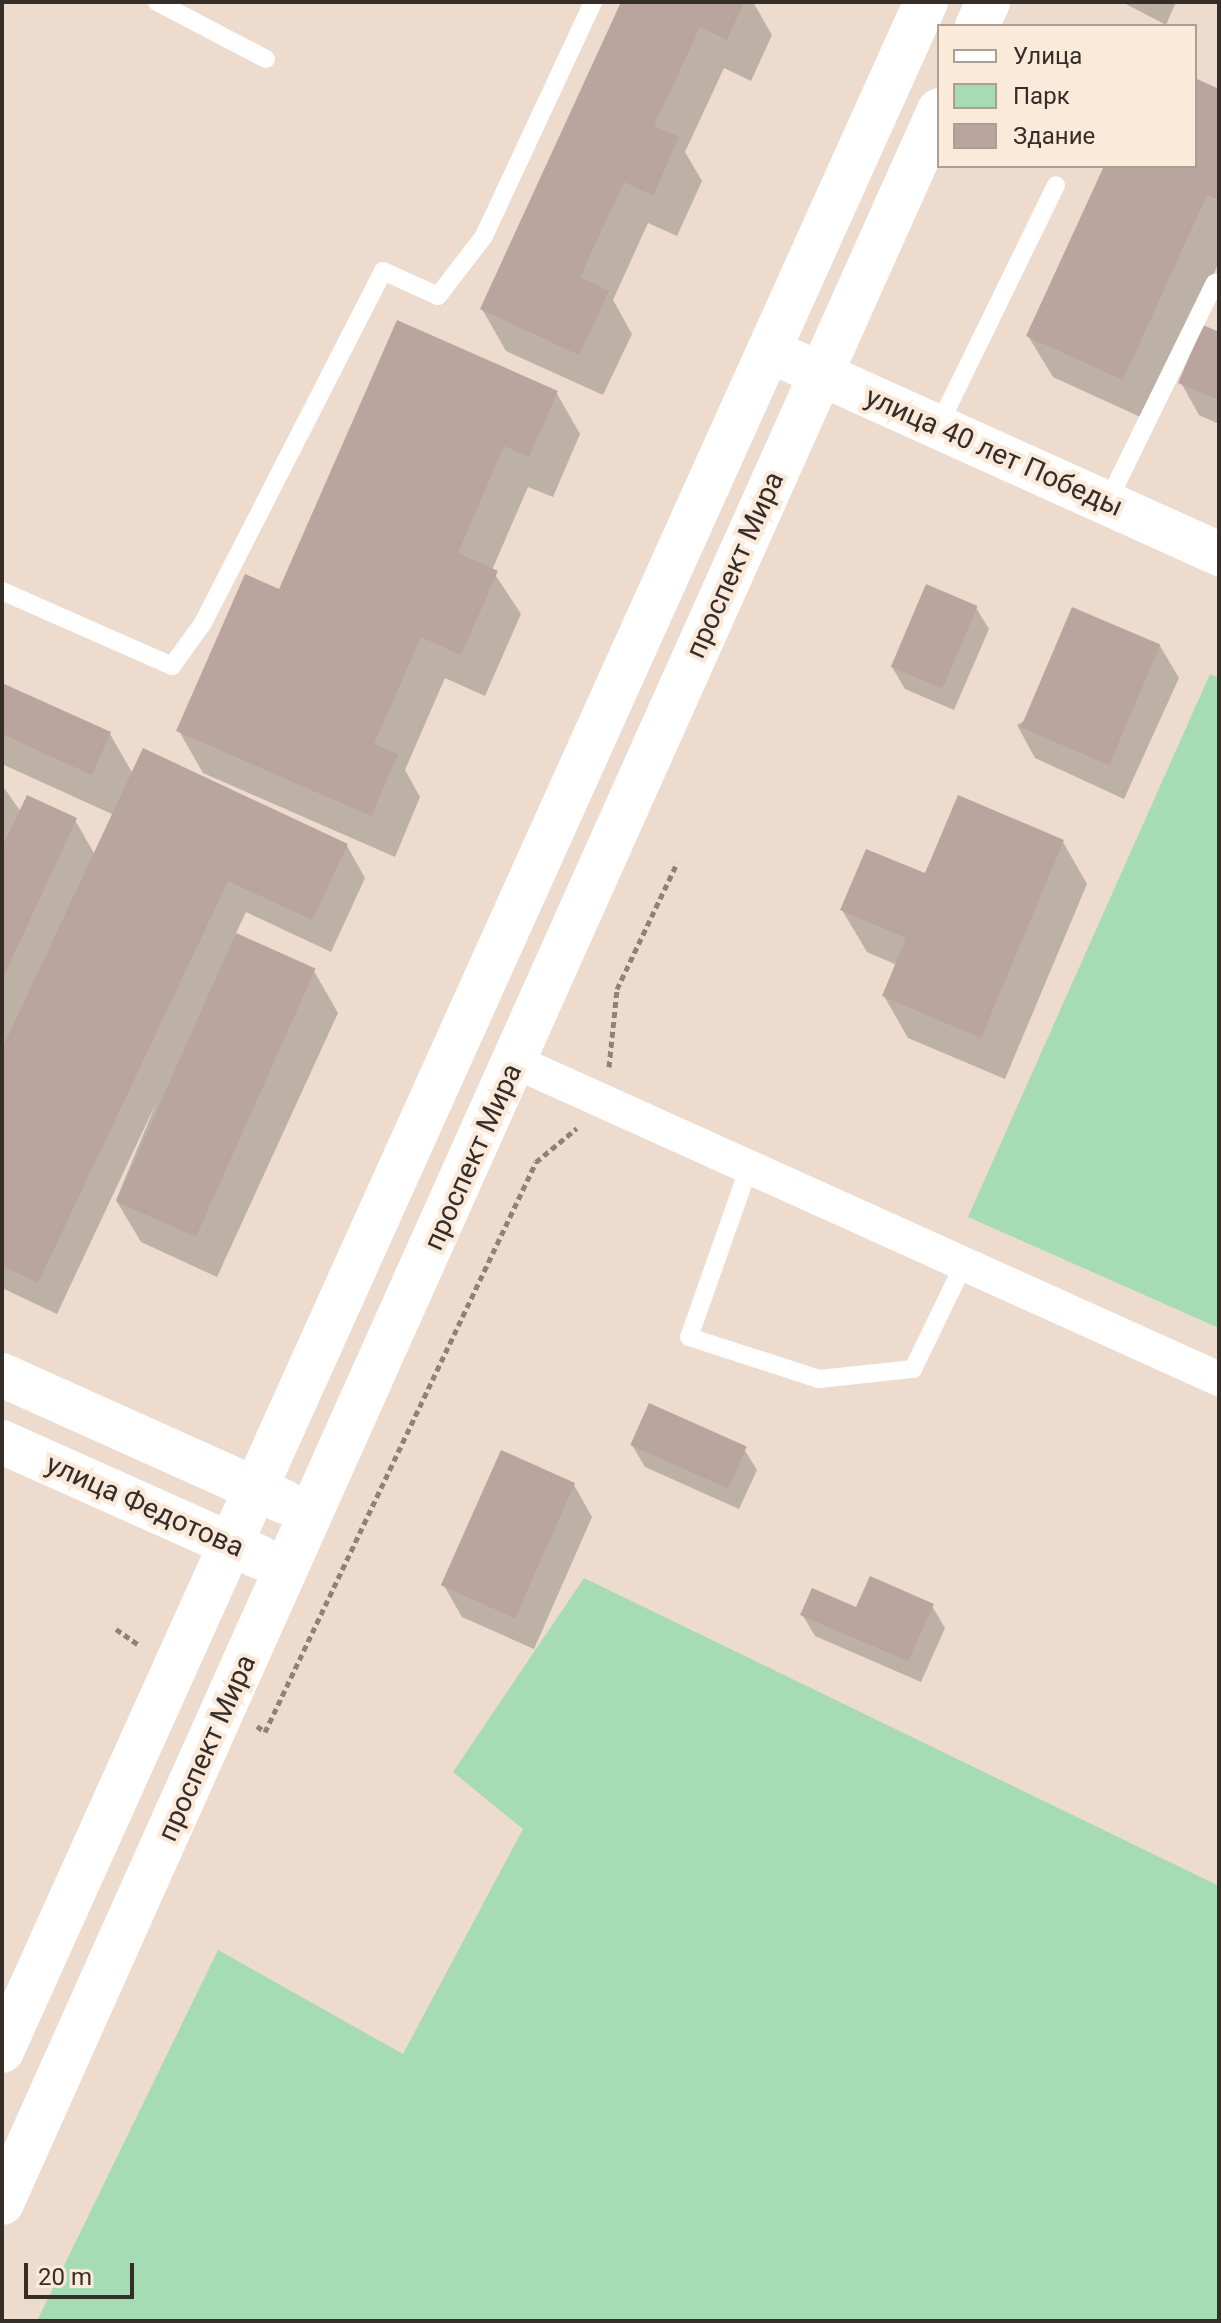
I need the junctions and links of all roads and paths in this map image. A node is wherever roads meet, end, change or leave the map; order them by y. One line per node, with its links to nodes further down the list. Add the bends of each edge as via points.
1 (157, 2): 6 (lane)
2 (593, 2): 15 (lane, via 484,236 438,296 383,271 203,623 172,666)
3 (926, 2): 10 (street, проспект Мира)
4 (988, 2): 5 (street)
5 (978, 24)
6 (266, 59)
7 (937, 114): 11 (street, проспект Мира)
8 (1056, 185): 12 (lane)
9 (1215, 283): 13 (lane)
10 (768, 350): 11 (street, улица 40 лет Победы); 24 (street, проспект Мира)
11 (819, 373): 12 (street, улица 40 лет Победы); 17 (street, проспект Мира)
12 (938, 427): 13 (street, улица 40 лет Победы)
13 (1107, 503): 14 (street, улица 40 лет Победы)
14 (1219, 554)
15 (2, 591)
16 (677, 863): 18 (path, via 617,989 613,1059)
17 (516, 1062): 18 (street); 25 (street, проспект Мира)
18 (595, 1098): 19 (street); 30 (path, via 582,1124 536,1162 265,1732)
19 (749, 1167): 20 (street); 20 (lane, via 689,1337 819,1379 913,1369)
20 (964, 1264): 22 (street)
21 (2, 1375): 24 (street)
22 (1219, 1379)
23 (2, 1442): 26 (street, улица Федотова)
24 (258, 1491): 25 (street); 26 (street, проспект Мира)
25 (312, 1515): 27 (street, проспект Мира)
26 (233, 1545): 27 (street, улица Федотова); 29 (street, проспект Мира)
27 (287, 1570): 30 (street, проспект Мира)
28 (116, 1629): 29 (path)
29 (175, 1671): 31 (street, проспект Мира)
30 (227, 1704): 32 (street, проспект Мира)
31 (2, 2051)
32 (2, 2203)

